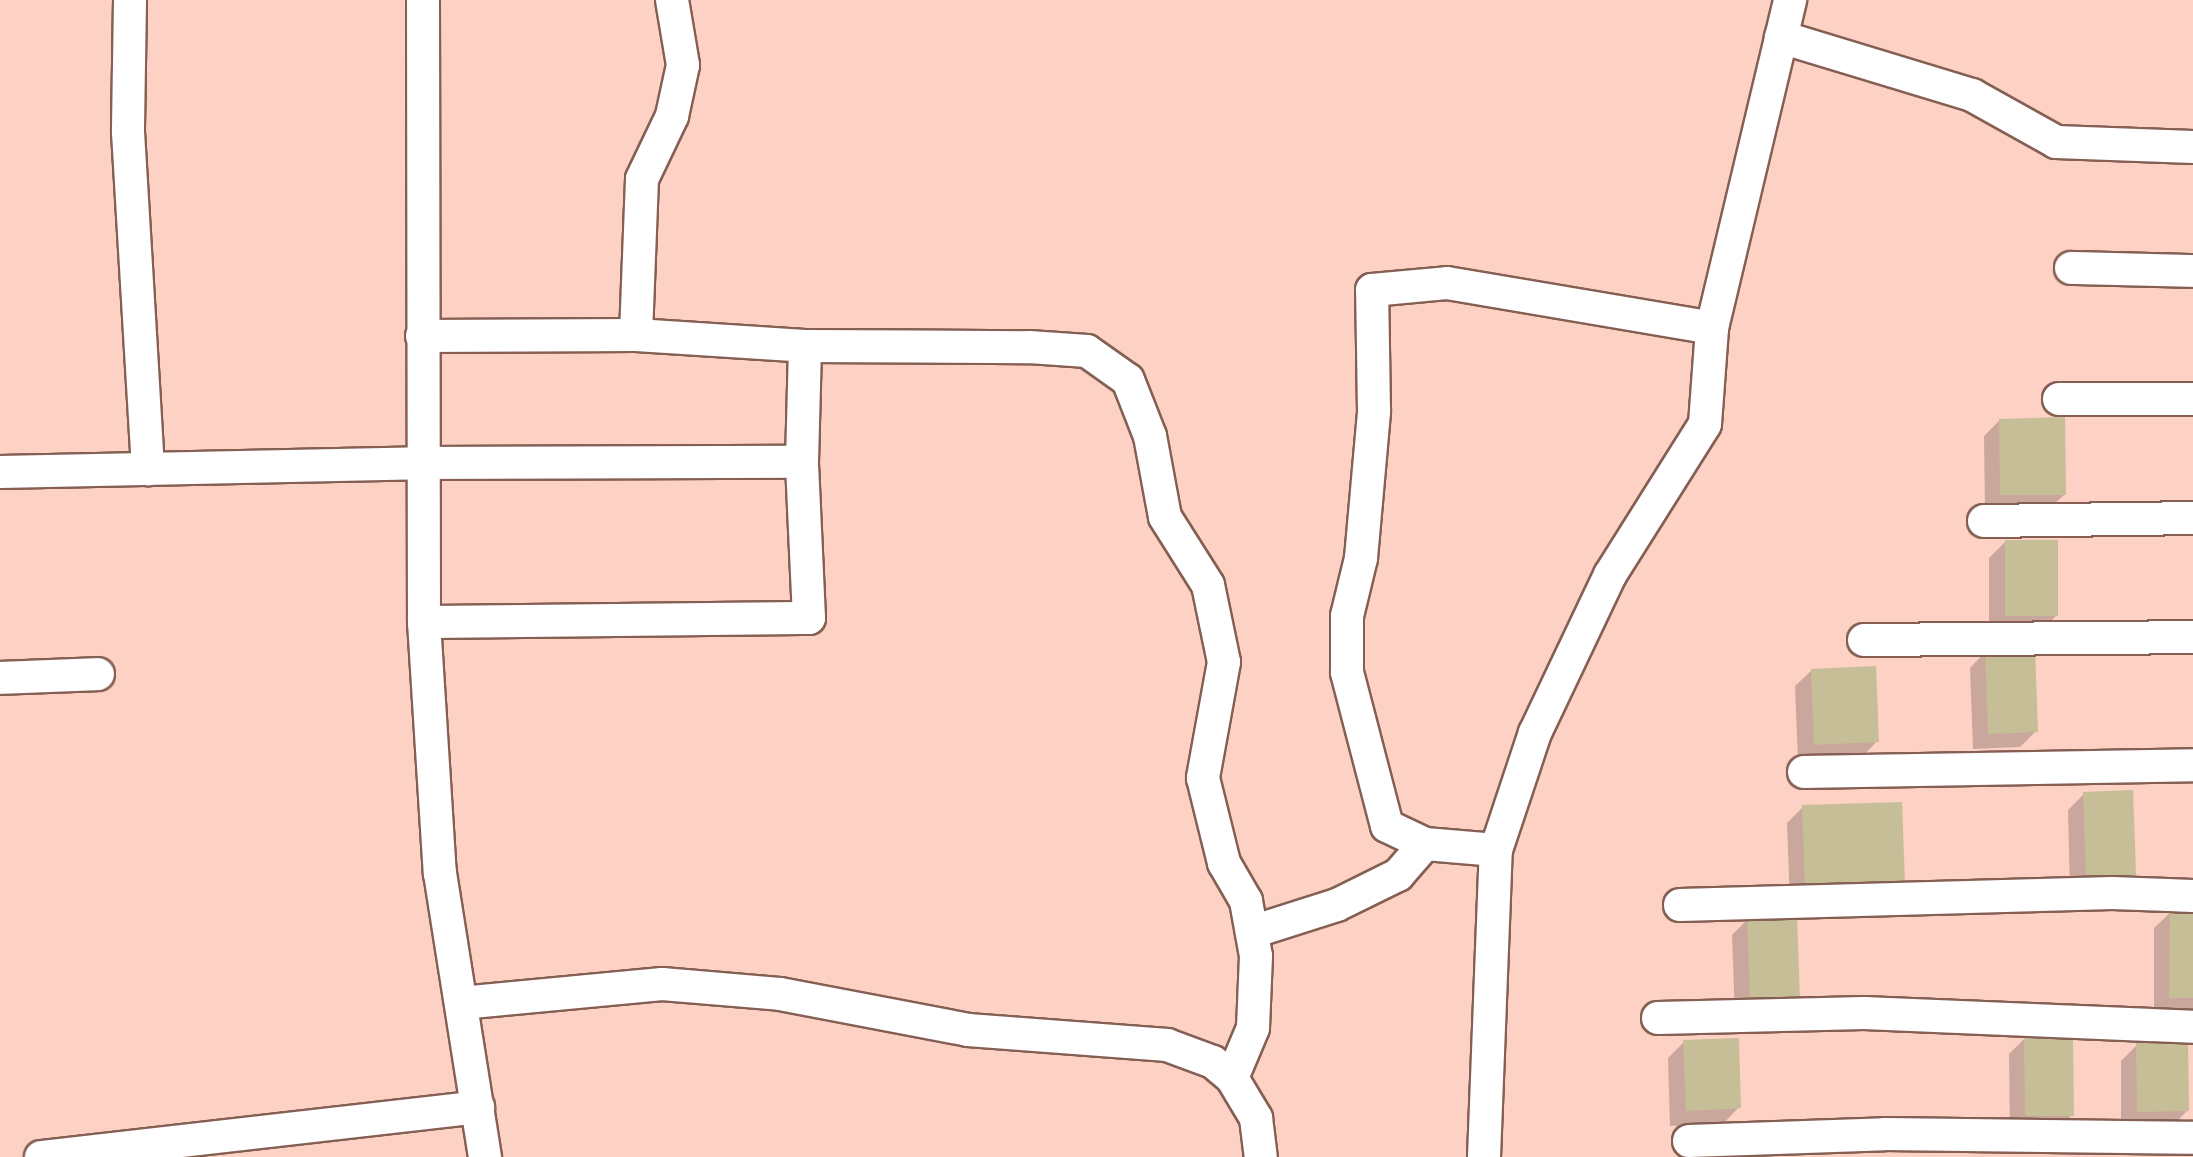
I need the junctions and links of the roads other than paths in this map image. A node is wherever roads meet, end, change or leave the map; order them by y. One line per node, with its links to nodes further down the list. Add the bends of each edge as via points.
1 (130, 0): 17 (street, via 128,132)
2 (423, 0): 11 (street)
3 (672, 0): 10 (street, via 683,65 672,117 642,179)
4 (1790, 0): 5 (street)
5 (1781, 37): 6 (street, via 1972,95 2056,142); 9 (street)
6 (2193, 147)
7 (2071, 268): 8 (street)
8 (2193, 271)
9 (1712, 327): 28 (street, via 1447,283 1372,290 1374,411 1361,558 1347,616 1347,672 1387,826); 29 (street, via 1705,424 1610,575 1535,733)
10 (636, 335): 11 (street); 12 (street)
11 (422, 336): 16 (street)
12 (805, 346): 15 (street); 32 (street, via 1087,351 1128,380 1150,436 1165,517 1208,585 1224,662 1203,778 1224,863 1246,901)
13 (2059, 399): 14 (street)
14 (2193, 399)
15 (802, 462): 16 (street); 21 (street, via 809,618)
16 (421, 463): 17 (street); 21 (street)
17 (148, 469): 18 (street)
18 (0, 472)
19 (2193, 518): 20 (street)
20 (1984, 521)
21 (424, 622): 33 (street, via 440,873)
22 (2193, 636): 23 (street)
23 (1864, 640)
24 (99, 674): 25 (street)
25 (0, 678)
26 (2193, 765): 27 (street)
27 (1804, 772)
28 (1425, 844): 29 (street); 32 (street, via 1398,875 1337,905)
29 (1496, 850): 43 (street)
30 (2193, 896): 31 (street, via 2112,893)
31 (1680, 905)
32 (1252, 932): 36 (street, via 1256,956 1253,1028)
33 (461, 1003): 36 (street, via 662,984 721,988 968,1030 1167,1045 1202,1056); 37 (street)
34 (1658, 1018): 35 (street, via 1864,1013)
35 (2193, 1027)
36 (1232, 1078): 42 (street, via 1256,1118)
37 (478, 1107): 40 (street); 41 (street)
38 (2193, 1138): 39 (street, via 1885,1134)
39 (1689, 1141)
40 (41, 1157)
41 (485, 1157)
42 (1261, 1157)
43 (1484, 1157)

